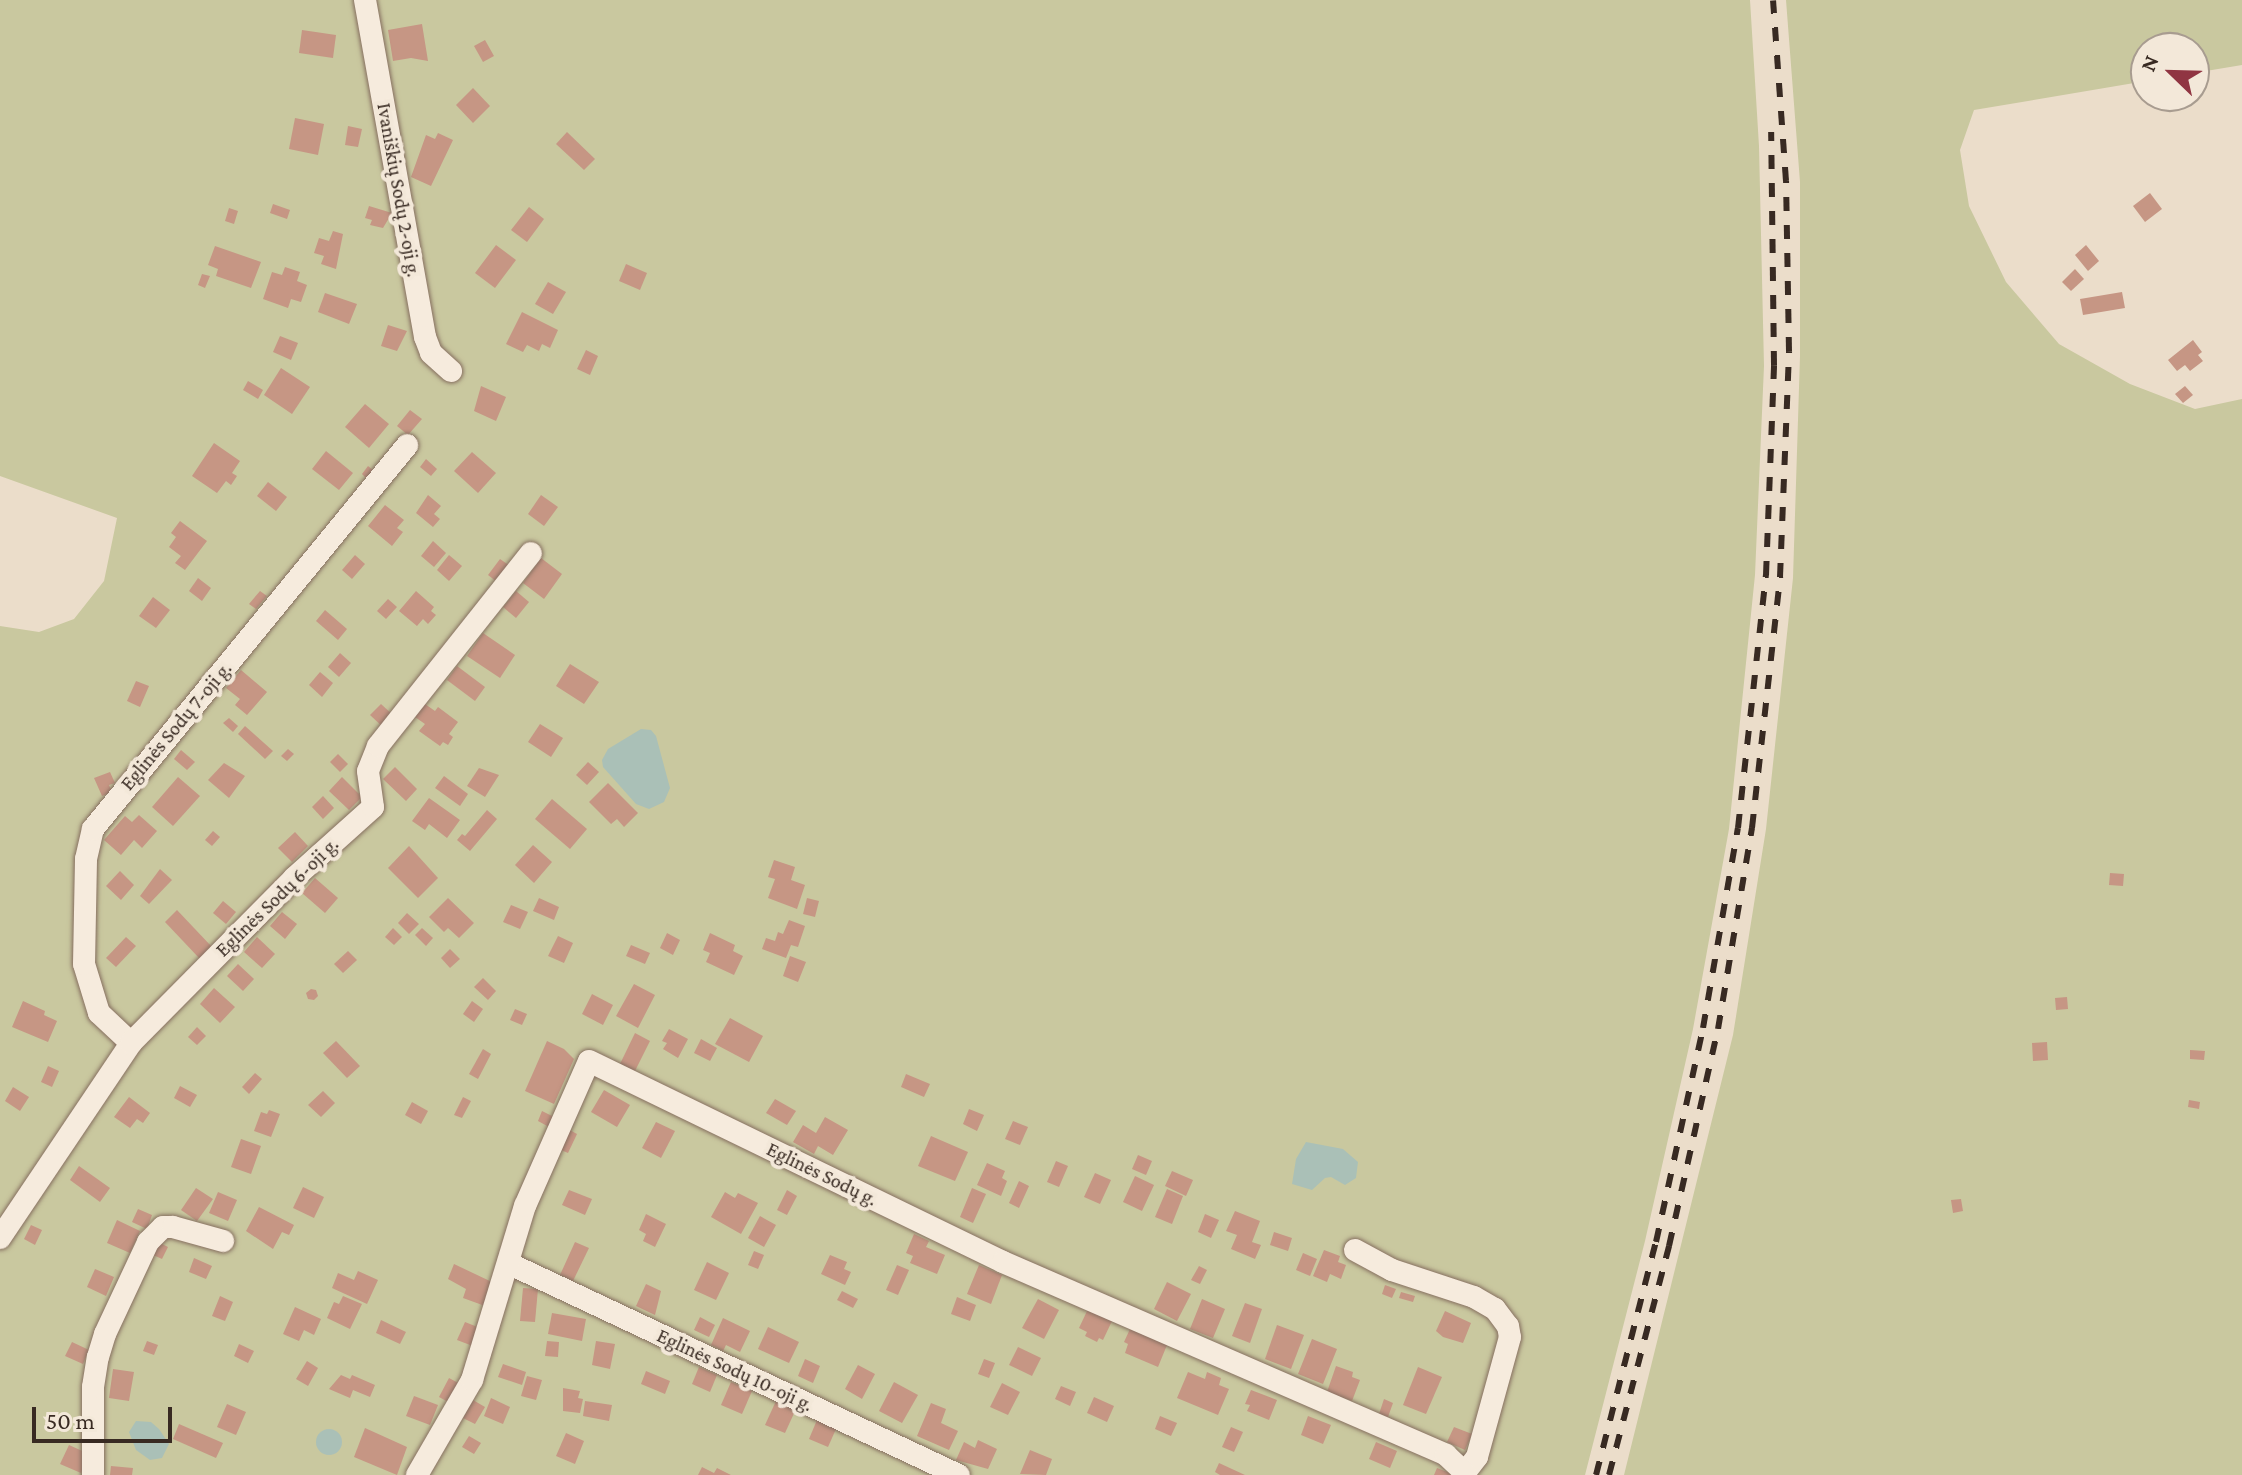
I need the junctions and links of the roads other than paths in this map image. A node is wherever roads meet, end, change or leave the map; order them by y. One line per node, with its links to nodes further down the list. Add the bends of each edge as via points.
1 (365, 0): 2 (street, Ivaniškių Sodų 2-oji g., via 425,337 431,353)
2 (451, 371)
3 (407, 445): 5 (street, Eglinės Sodų 7-oji g., via 93,829 86,859 84,964 99,1013)
4 (531, 553): 5 (street, Eglinės Sodų 6-oji g., via 378,746 368,771 373,807 294,878)
5 (131, 1043): 6 (street, Eglinės Sodų 6-oji g.)
6 (0, 1238)
7 (223, 1241): 11 (street, via 163,1227 148,1242 98,1357)
8 (1355, 1250): 10 (street, via 1392,1270 1474,1297 1495,1309 1508,1326 1510,1337 1477,1457)
9 (510, 1264): 10 (street, Eglinės Sodų g., via 542,1162 589,1061 1003,1262 1446,1455); 12 (street, Eglinės Sodų g., via 472,1380); 13 (street, Eglinės Sodų 10-oji g.)
10 (1464, 1473)
11 (93, 1475)
12 (417, 1475)
13 (959, 1475)

